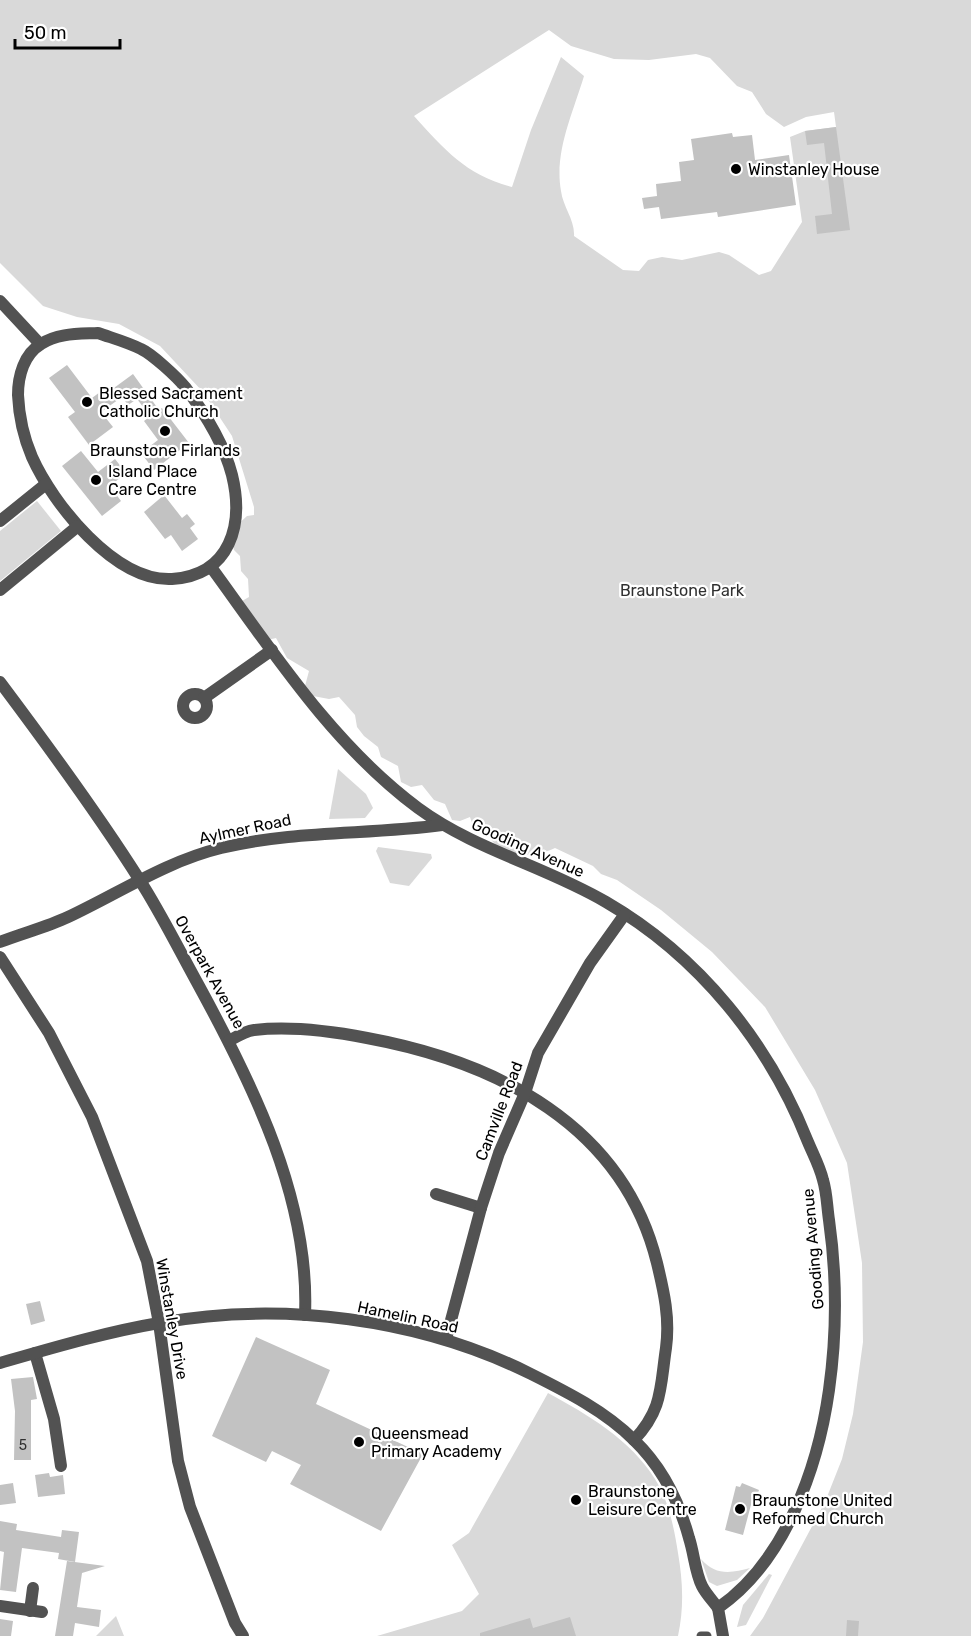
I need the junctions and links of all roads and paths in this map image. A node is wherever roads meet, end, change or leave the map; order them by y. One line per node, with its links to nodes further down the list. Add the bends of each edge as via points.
1 (0, 301): 2 (street)
2 (40, 344): 3 (street, via 22,367 19,399 20,421 31,456); 6 (street, via 65,334 98,333 142,349 184,386 214,432 232,474 237,511 233,535 227,550)
3 (46, 484): 4 (street); 5 (street)
4 (0, 521)
5 (78, 526): 6 (street, via 119,562 148,576 172,579); 7 (street)
6 (211, 567): 8 (street, Gooding Avenue)
7 (0, 590)
8 (272, 651): 10 (street); 11 (street, Gooding Avenue, via 349,748)
9 (0, 682): 12 (street, Overpark Avenue)
10 (204, 698)
11 (442, 825): 12 (street, Aylmer Road, via 273,837 199,855); 13 (street, Gooding Avenue, via 553,874)
12 (140, 880): 14 (street, Aylmer Road, via 66,918); 16 (street, Overpark Avenue)
13 (625, 914): 17 (street, Camville Road, via 590,963 538,1053); 29 (street, Gooding Avenue, via 701,974 746,1028 793,1105 824,1180 833,1245 834,1354 820,1436 794,1507 773,1550 755,1577)
14 (0, 942)
15 (0, 957): 21 (street, Winstanley Drive, via 49,1033 92,1117 147,1261)
16 (229, 1041): 17 (street, via 252,1030 339,1033 428,1051); 20 (street, Overpark Avenue, via 284,1179 303,1257)
17 (525, 1093): 19 (street, Camville Road); 25 (street, via 583,1133 603,1156 630,1195 652,1240 668,1316 667,1341 656,1411)
18 (436, 1194): 19 (street)
19 (481, 1208): 22 (street, Camville Road)
20 (305, 1315): 21 (street, Hamelin Road, via 234,1315); 22 (street, Hamelin Road, via 376,1324)
21 (159, 1323): 23 (street, Hamelin Road); 30 (street, Winstanley Drive, via 178,1461 190,1507)
22 (446, 1339): 25 (street, Hamelin Road, via 509,1363 558,1388 596,1410)
23 (35, 1353): 24 (street, Hamelin Road); 26 (street, via 54,1419)
24 (0, 1363)
25 (634, 1440): 29 (street, Hamelin Road, via 674,1495 702,1586)
26 (61, 1466)
27 (33, 1588): 28 (street, via 36,1612)
28 (0, 1606)
29 (718, 1608): 33 (street)
30 (243, 1636)
31 (701, 1636): 32 (street)
32 (707, 1636)
33 (723, 1636)

